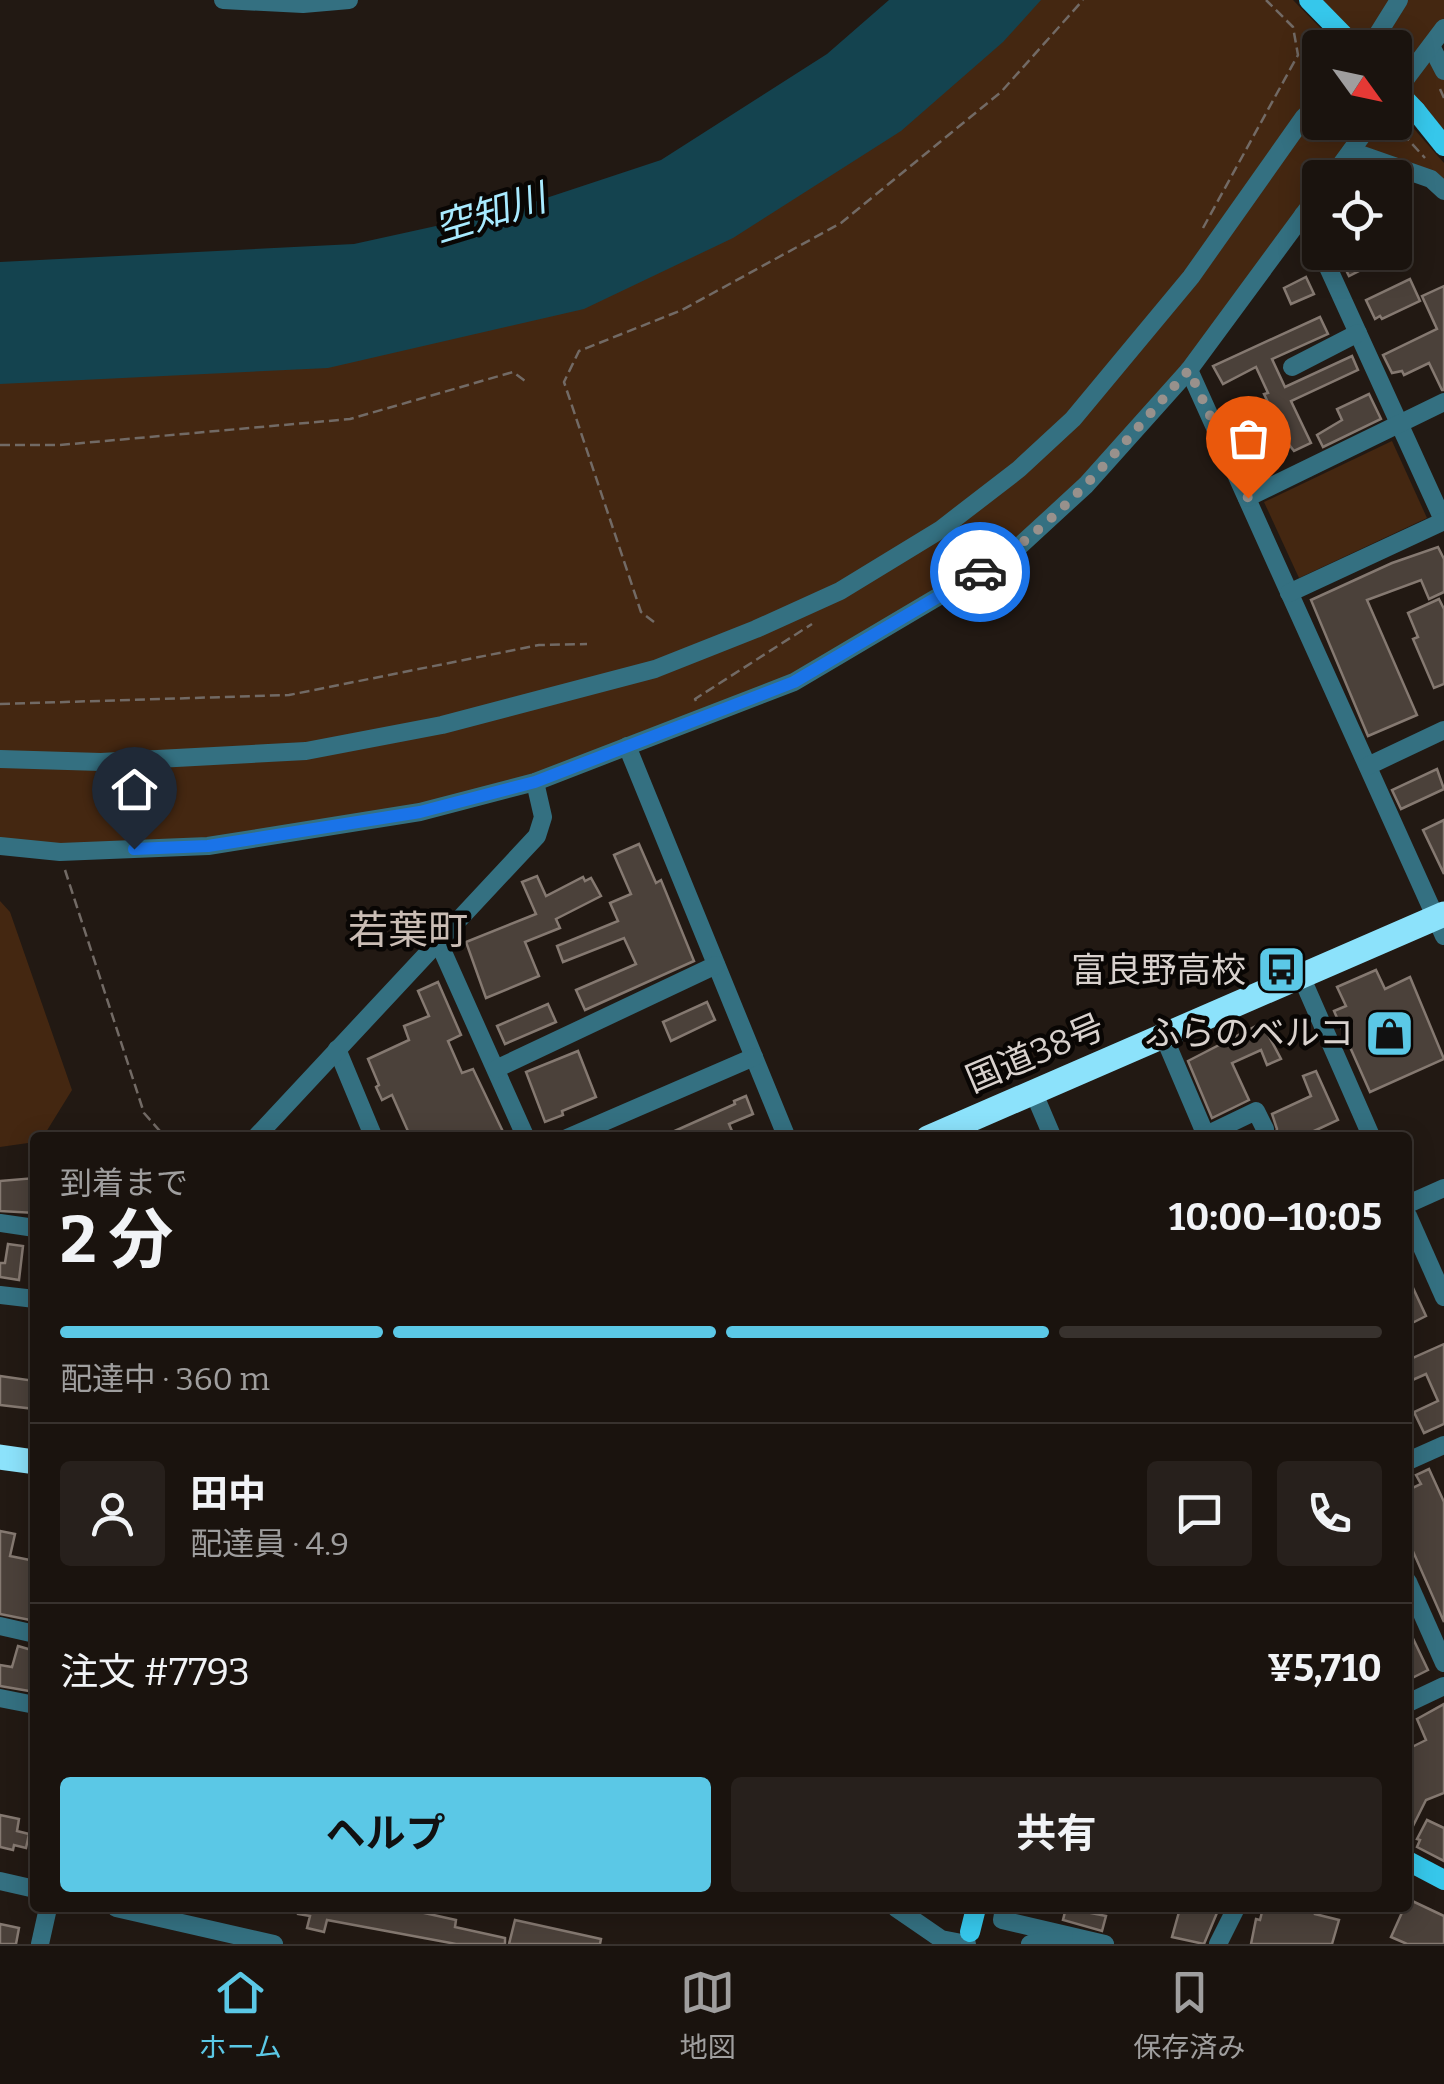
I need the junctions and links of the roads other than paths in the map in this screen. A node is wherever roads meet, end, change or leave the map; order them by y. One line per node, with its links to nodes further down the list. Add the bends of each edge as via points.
1 (223, 0): 2 (street)
2 (350, 0)
3 (1309, 0): 6 (main road)
4 (1400, 0): 7 (street)
5 (1444, 28): 8 (street)
6 (1341, 30)
7 (1374, 30)
8 (1431, 46): 9 (street); 10 (street)
9 (1412, 70)
10 (1444, 72)
11 (1412, 108): 14 (main road, bridge)
12 (1302, 120): 30 (street, via 1191,276 1074,419 940,530 840,592 655,669 442,724 290,752 101,762)
13 (1358, 140): 15 (street)
14 (1444, 146)
15 (1347, 155): 16 (street); 17 (street, via 1431,179)
16 (1343, 160)
17 (1444, 191)
18 (1302, 215): 22 (street)
19 (1328, 270): 20 (street)
20 (1358, 334): 21 (street); 24 (street)
21 (1292, 368)
22 (1189, 370): 25 (street); 29 (street, via 1086,485 1012,553 794,682)
23 (1444, 402): 24 (street)
24 (1400, 424): 25 (street); 26 (street)
25 (1248, 498): 27 (street)
26 (1444, 521): 27 (street)
27 (1289, 593): 31 (street)
28 (1444, 730): 31 (street)
29 (627, 746): 32 (street); 36 (street)
30 (0, 759)
31 (1368, 766): 34 (street)
32 (535, 782): 33 (street, via 420,812 208,846 62,860); 35 (street, via 543,817 537,836)
33 (0, 846)
34 (1441, 923): 37 (highway, 国道38号)
35 (438, 941): 39 (street); 41 (street)
36 (716, 964): 40 (street); 41 (street)
37 (1301, 976): 38 (highway, 国道38号); 53 (street)
38 (1164, 1037): 42 (highway, 国道38号); 51 (street)
39 (337, 1050): 44 (street); 45 (street)
40 (754, 1057): 47 (street); 48 (street)
41 (496, 1068): 46 (street)
42 (1033, 1091): 49 (highway, 国道38号); 50 (street)
43 (1265, 1129): 52 (street, via 1256,1111)
44 (260, 1132)
45 (371, 1132)
46 (523, 1132)
47 (581, 1132)
48 (784, 1132)
49 (945, 1132)
50 (1050, 1132)
51 (1205, 1132)
52 (1215, 1132)
53 (1369, 1132)
54 (1444, 1188): 55 (street)
55 (1412, 1202)
56 (0, 1222): 58 (street)
57 (1412, 1225): 60 (street)
58 (30, 1227)
59 (0, 1295): 61 (street)
60 (1444, 1297)
61 (30, 1298)
62 (1444, 1446): 64 (street)
63 (0, 1458): 65 (highway)
64 (1412, 1460)
65 (30, 1461)
66 (1412, 1591): 69 (street)
67 (0, 1626): 68 (street)
68 (30, 1633)
69 (1444, 1664)
70 (1444, 1686): 72 (street)
71 (0, 1698): 73 (street)
72 (1412, 1701)
73 (30, 1704)
74 (1412, 1863): 75 (main road)
75 (1444, 1880)
76 (0, 1881): 77 (street)
77 (30, 1888)
78 (47, 1912): 87 (street)
79 (133, 1912): 86 (street)
80 (901, 1912): 85 (street, via 941,1939)
81 (975, 1912): 85 (main road)
82 (1003, 1912): 84 (street, via 1002,1920)
83 (1234, 1912): 90 (street)
84 (1066, 1935): 88 (street); 89 (street)
85 (968, 1938)
86 (266, 1943)
87 (40, 1944)
88 (1030, 1944)
89 (1104, 1944)
90 (1218, 1944)

